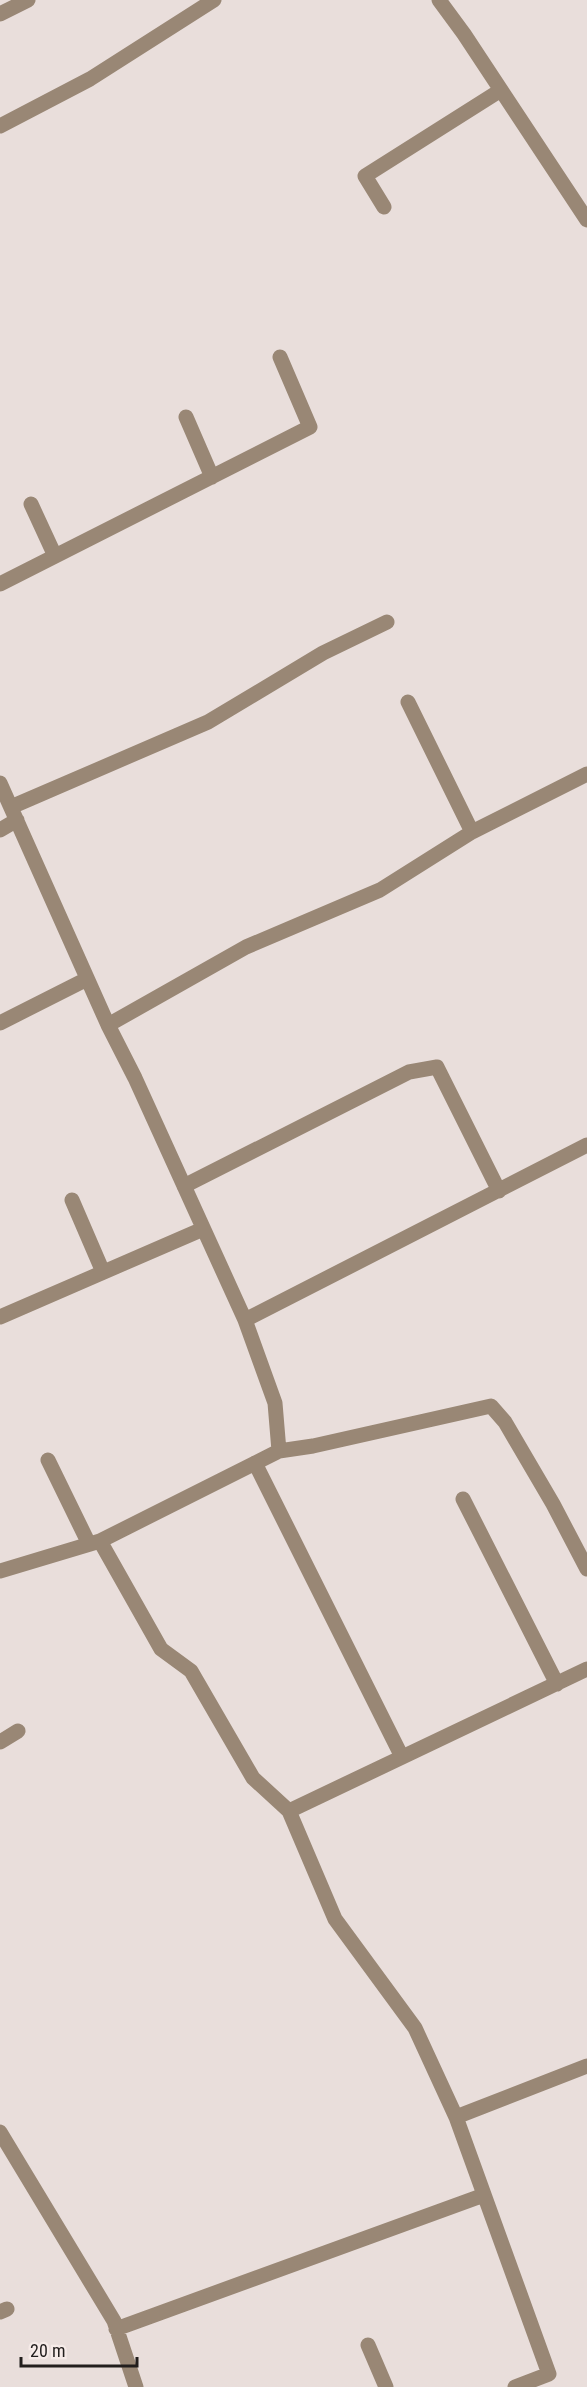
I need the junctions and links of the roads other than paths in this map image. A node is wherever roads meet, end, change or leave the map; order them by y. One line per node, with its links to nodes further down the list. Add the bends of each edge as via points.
1 (28, 0): 4 (street)
2 (214, 0): 6 (street, via 90,80)
3 (439, 0): 5 (street)
4 (0, 14)
5 (501, 90): 7 (street, via 365,176); 8 (street)
6 (0, 126)
7 (384, 207)
8 (587, 220)
9 (280, 357): 11 (street, via 310,427)
10 (186, 417): 11 (street)
11 (212, 477): 13 (street)
12 (31, 504): 13 (street)
13 (55, 556): 14 (street)
14 (0, 584)
15 (387, 622): 19 (street, via 323,653 208,722)
16 (408, 702): 21 (street)
17 (587, 774): 21 (street)
18 (0, 783): 19 (street)
19 (14, 813): 20 (street); 22 (street)
20 (0, 830)
21 (472, 832): 24 (street, via 380,890 246,947)
22 (87, 979): 23 (street); 24 (street)
23 (0, 1023)
24 (108, 1025): 26 (street)
25 (587, 1145): 27 (street)
26 (184, 1186): 27 (street, via 409,1072 437,1067); 29 (street)
27 (499, 1191): 32 (street)
28 (72, 1200): 30 (street)
29 (203, 1228): 30 (street); 32 (street)
30 (103, 1272): 31 (street)
31 (0, 1317)
32 (245, 1320): 33 (street, via 275,1403)
33 (279, 1451): 35 (street); 38 (street, via 491,1406 505,1422)
34 (48, 1460): 37 (street)
35 (255, 1463): 37 (street); 44 (street)
36 (463, 1499): 41 (street)
37 (94, 1543): 39 (street); 45 (street, via 161,1649 191,1671 253,1778)
38 (587, 1569)
39 (0, 1571)
40 (587, 1669): 41 (street)
41 (557, 1684): 44 (street)
42 (18, 1731): 43 (street)
43 (0, 1742)
44 (402, 1757): 45 (street)
45 (289, 1811): 47 (street, via 336,1919 415,2028)
46 (587, 2066): 47 (street)
47 (456, 2117): 49 (street)
48 (0, 2132): 50 (street)
49 (484, 2195): 50 (street); 54 (street, via 549,2374)
50 (116, 2329): 52 (street)
51 (368, 2345): 53 (street)
52 (136, 2387)
53 (386, 2387)
54 (515, 2387)

